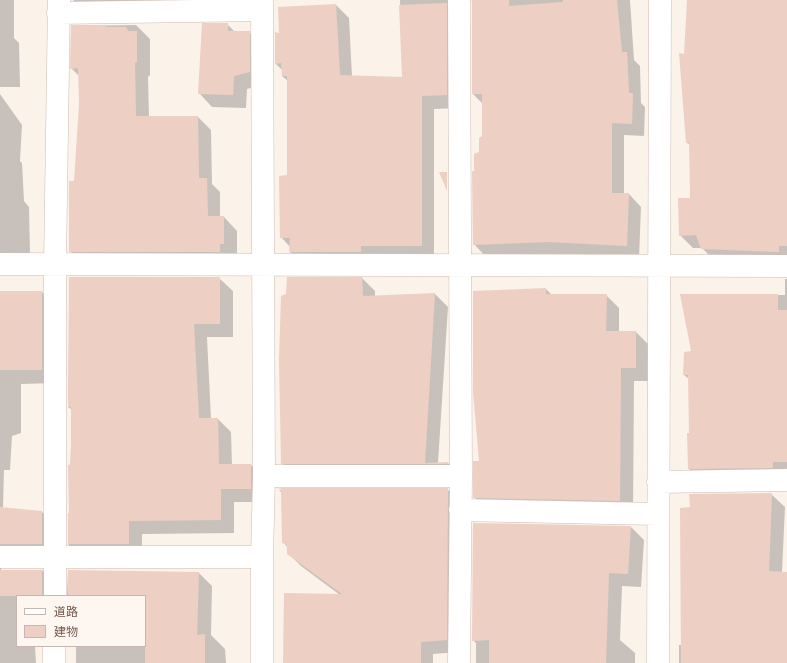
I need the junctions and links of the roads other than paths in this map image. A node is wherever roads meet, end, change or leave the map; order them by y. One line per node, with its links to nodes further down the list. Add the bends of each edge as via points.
1 (459, 0): 8 (street)
2 (660, 0): 10 (street)
3 (262, 5): 4 (street); 7 (street)
4 (58, 7): 6 (street)
5 (0, 264): 6 (street)
6 (55, 264): 7 (street); 17 (street)
7 (263, 265): 8 (street); 11 (street)
8 (460, 266): 10 (street); 12 (street)
9 (787, 266): 10 (street)
10 (660, 267): 14 (street)
11 (264, 476): 12 (street); 19 (street)
12 (461, 476): 15 (street)
13 (787, 480): 14 (street)
14 (658, 482): 16 (street)
15 (460, 510): 16 (street); 24 (street)
16 (657, 514): 25 (street)
17 (55, 556): 18 (street); 19 (street); 20 (street)
18 (0, 557)
19 (262, 557): 23 (street)
20 (55, 595)
21 (54, 647): 22 (street)
22 (54, 663)
23 (262, 663)
24 (459, 663)
25 (658, 663)

